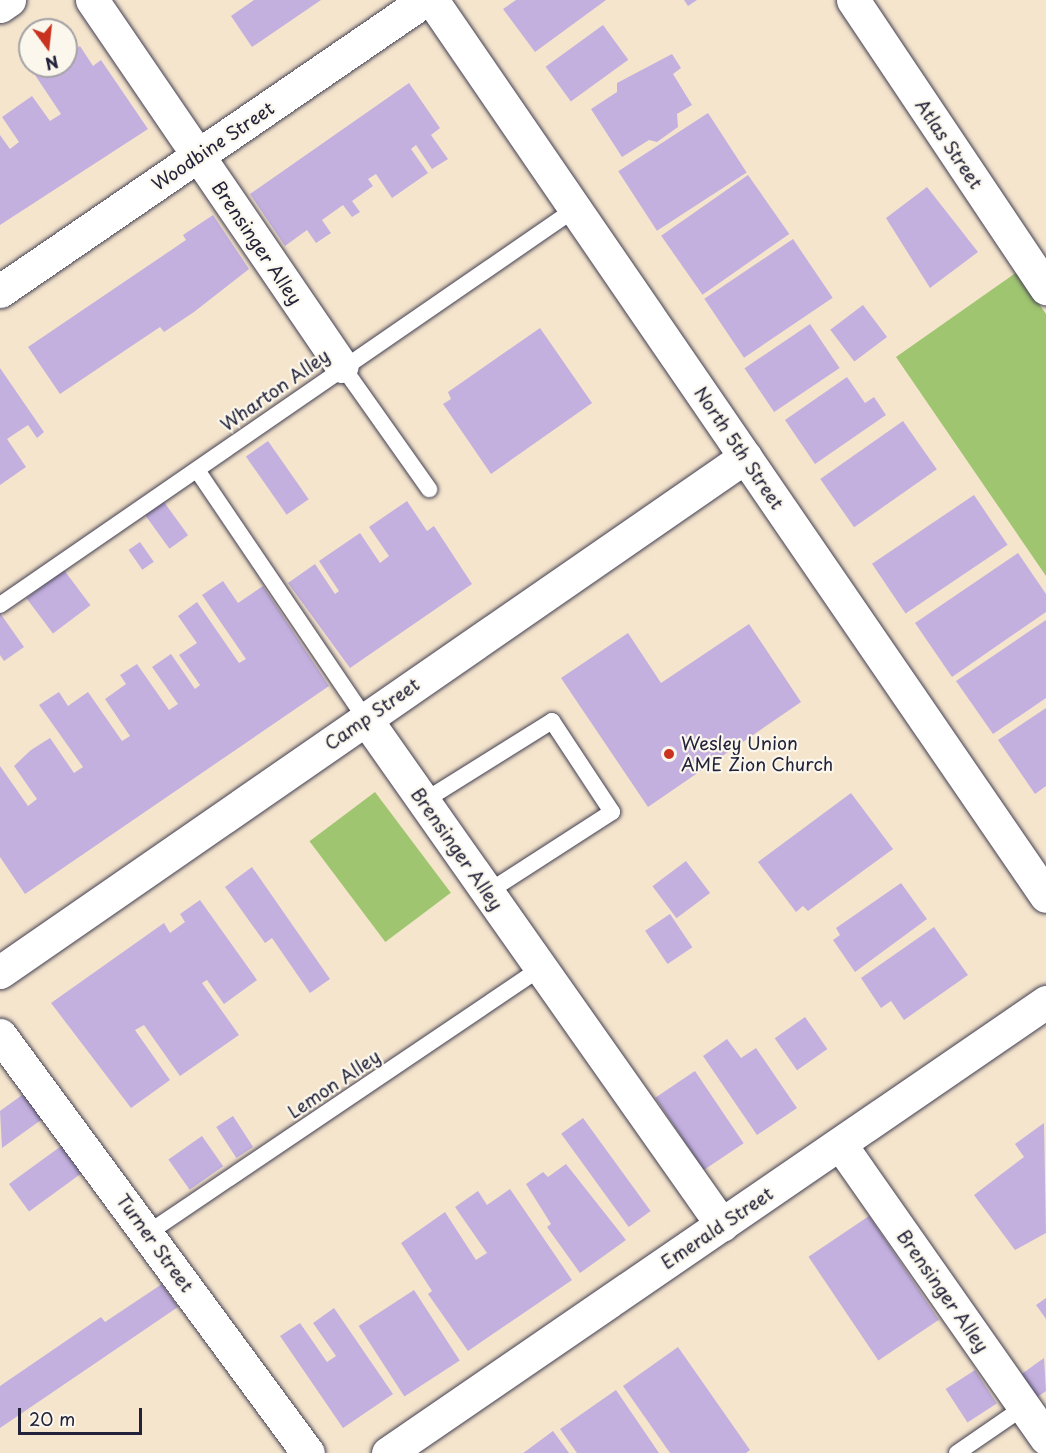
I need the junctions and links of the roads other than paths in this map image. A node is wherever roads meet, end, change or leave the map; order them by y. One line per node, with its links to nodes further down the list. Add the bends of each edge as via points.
1 (9, 0): 6 (street)
2 (92, 0): 7 (street, Brensinger Alley)
3 (425, 0): 7 (street, Woodbine Street)
4 (432, 0): 8 (street, North 5th Street)
5 (853, 0): 9 (street, Atlas Street)
6 (0, 6)
7 (198, 156): 10 (street, Woodbine Street); 11 (street, Brensinger Alley)
8 (575, 209): 11 (lane, Wharton Alley); 12 (street, North 5th Street)
9 (1046, 288)
10 (0, 291)
11 (342, 366): 13 (lane, Wharton Alley); 14 (lane)
12 (745, 457): 16 (street, Camp Street); 19 (street, North 5th Street)
13 (196, 470): 15 (lane, Wharton Alley); 16 (lane, Brensinger Alley)
14 (429, 489)
15 (0, 605)
16 (365, 718): 17 (street, Brensinger Alley); 21 (street, Camp Street)
17 (424, 801): 18 (street, Brensinger Alley); 18 (lane, via 552,721 612,812)
18 (488, 892): 20 (street, Brensinger Alley)
19 (1046, 896)
20 (541, 968): 25 (street, Brensinger Alley); 26 (lane, Lemon Alley)
21 (0, 972)
22 (1046, 1002): 24 (street, Emerald Street)
23 (0, 1035): 26 (street, Turner Street)
24 (840, 1144): 25 (street, Emerald Street); 27 (street, Brensinger Alley)
25 (722, 1225): 30 (street, Emerald Street)
26 (148, 1233): 29 (street, Turner Street)
27 (1024, 1407): 28 (street, Brensinger Alley); 31 (lane)
28 (1046, 1438)
29 (308, 1453)
30 (388, 1453)
31 (957, 1453)

